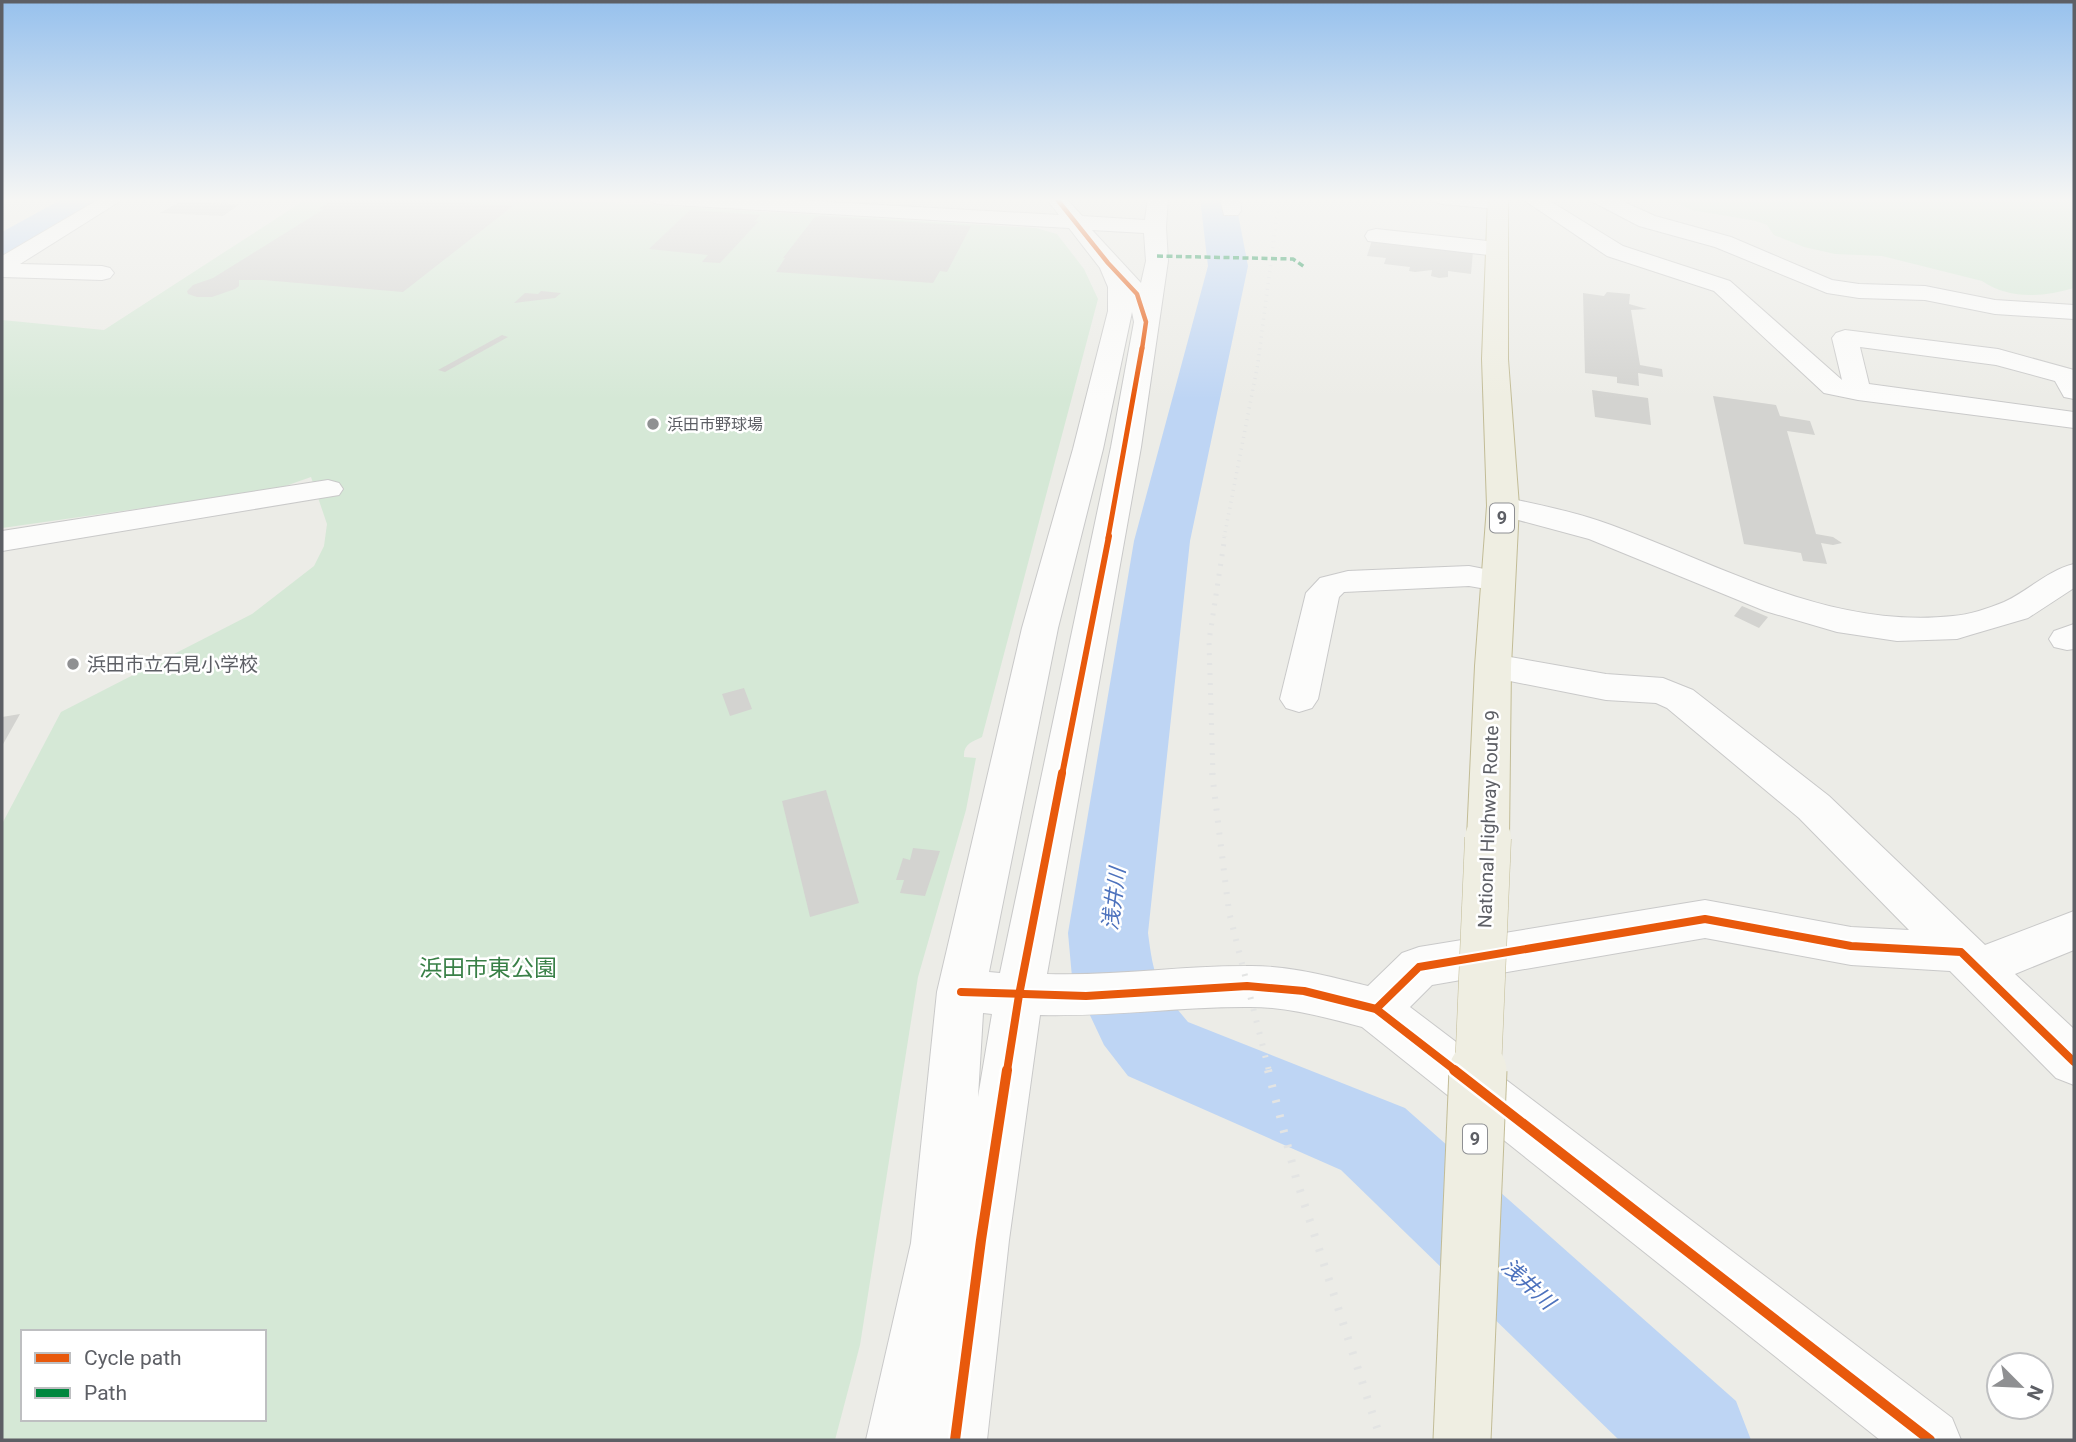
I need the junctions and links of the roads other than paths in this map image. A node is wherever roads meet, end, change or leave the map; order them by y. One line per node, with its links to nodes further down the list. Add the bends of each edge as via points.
1 (1110, 265): 9 (street, via 1137,293); 22 (street, via 1120,287 1120,311 1040,628)
2 (1156, 265): 9 (street)
3 (1497, 265): 14 (highway, National Highway Route 9 / 9, via 1494,359)
4 (1659, 265): 11 (street, via 1722,286 1834,387)
5 (1778, 265): 8 (street, via 1827,286)
6 (2, 267): 7 (street)
7 (102, 273)
8 (2074, 312)
9 (1146, 322): 23 (street, via 1126,447)
10 (2074, 391): 11 (street, via 2066,376 1998,357 1845,338)
11 (1858, 392): 12 (street)
12 (2074, 420)
13 (328, 489): 15 (street)
14 (1503, 506): 16 (street, via 1598,531 1800,612 1882,629 1944,630 1992,621 2054,590); 17 (highway, National Highway Route 9 / 9)
15 (2, 541)
16 (2074, 573)
17 (1498, 581): 18 (highway, National Highway Route 9 / 9); 19 (street, via 1442,577 1348,582 1327,588)
18 (1493, 666): 21 (street, via 1606,687 1663,691 1680,699 1814,807); 28 (highway, National Highway Route 9 / 9, bridge)
19 (1299, 699)
20 (2074, 930): 21 (street)
21 (1970, 960): 24 (street, via 1851,946 1705,919 1419,967); 25 (street)
22 (961, 992): 23 (street); 26 (street, via 939,1243)
23 (1019, 995): 24 (street, via 1086,996 1247,986 1304,991); 27 (street)
24 (1376, 1009): 29 (street)
25 (2074, 1062)
26 (897, 1440)
27 (956, 1440)
28 (1462, 1440)
29 (1930, 1440)

